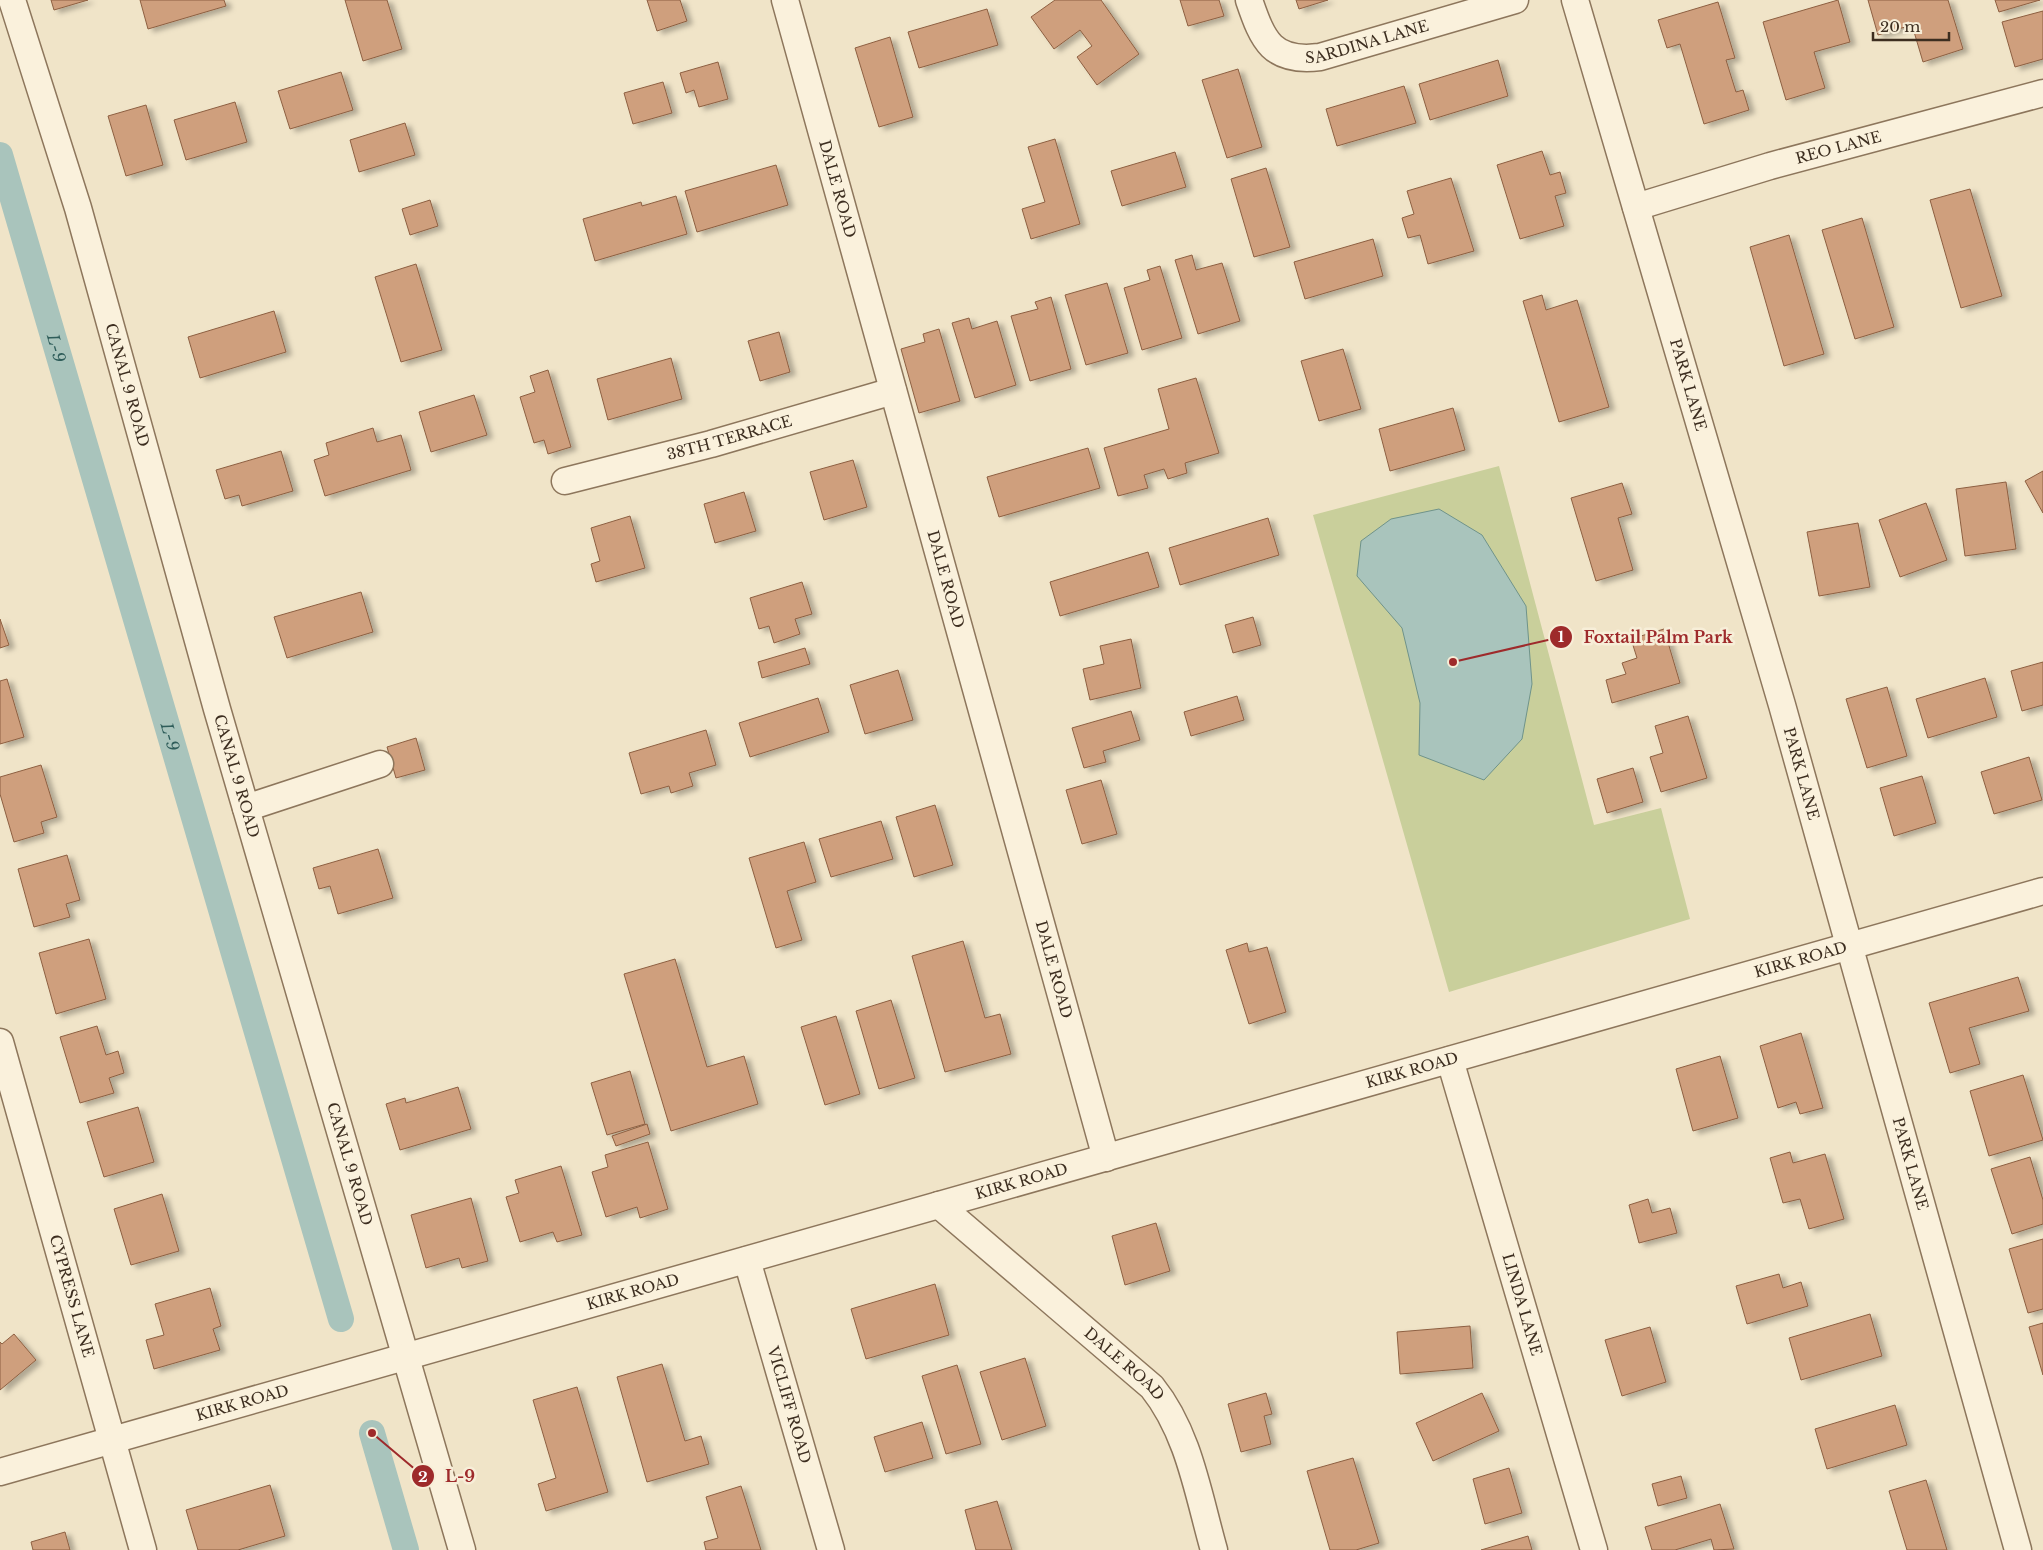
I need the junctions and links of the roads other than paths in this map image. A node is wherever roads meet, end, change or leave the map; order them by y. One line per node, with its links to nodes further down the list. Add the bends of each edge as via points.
1 (12, 0): 11 (street, CANAL 9 ROAD, via 78,208)
2 (785, 0): 8 (street, DALE ROAD)
3 (1249, 0): 4 (street, SARDINA LANE, via 1259,31 1270,46 1301,60)
4 (1515, 0)
5 (1575, 0): 7 (street, PARK LANE)
6 (2043, 93): 7 (street, REO LANE, via 1770,166)
7 (1636, 207): 13 (street, PARK LANE)
8 (893, 391): 9 (street, 38TH TERRACE, via 711,444); 17 (street, DALE ROAD)
9 (565, 481)
10 (380, 764): 11 (street)
11 (246, 808): 20 (street, CANAL 9 ROAD)
12 (2043, 891): 13 (street, KIRK ROAD)
13 (1849, 946): 15 (street, KIRK ROAD); 28 (street, PARK LANE)
14 (0, 1042): 16 (street, CYPRESS LANE)
15 (1450, 1060): 17 (street, KIRK ROAD); 27 (street, LINDA LANE)
16 (11, 1121): 21 (street, CYPRESS LANE)
17 (1106, 1158): 18 (street, KIRK ROAD)
18 (939, 1205): 19 (street, KIRK ROAD); 26 (street, DALE ROAD, via 1152,1387 1167,1405 1180,1431)
19 (747, 1260): 20 (street, KIRK ROAD); 25 (street, VICLIFF ROAD)
20 (407, 1356): 21 (street, KIRK ROAD); 24 (street, CANAL 9 ROAD)
21 (112, 1441): 22 (street, KIRK ROAD); 23 (street, CYPRESS LANE)
22 (0, 1472)
23 (143, 1550)
24 (462, 1550)
25 (831, 1550)
26 (1214, 1550)
27 (1594, 1550)
28 (2018, 1550)

